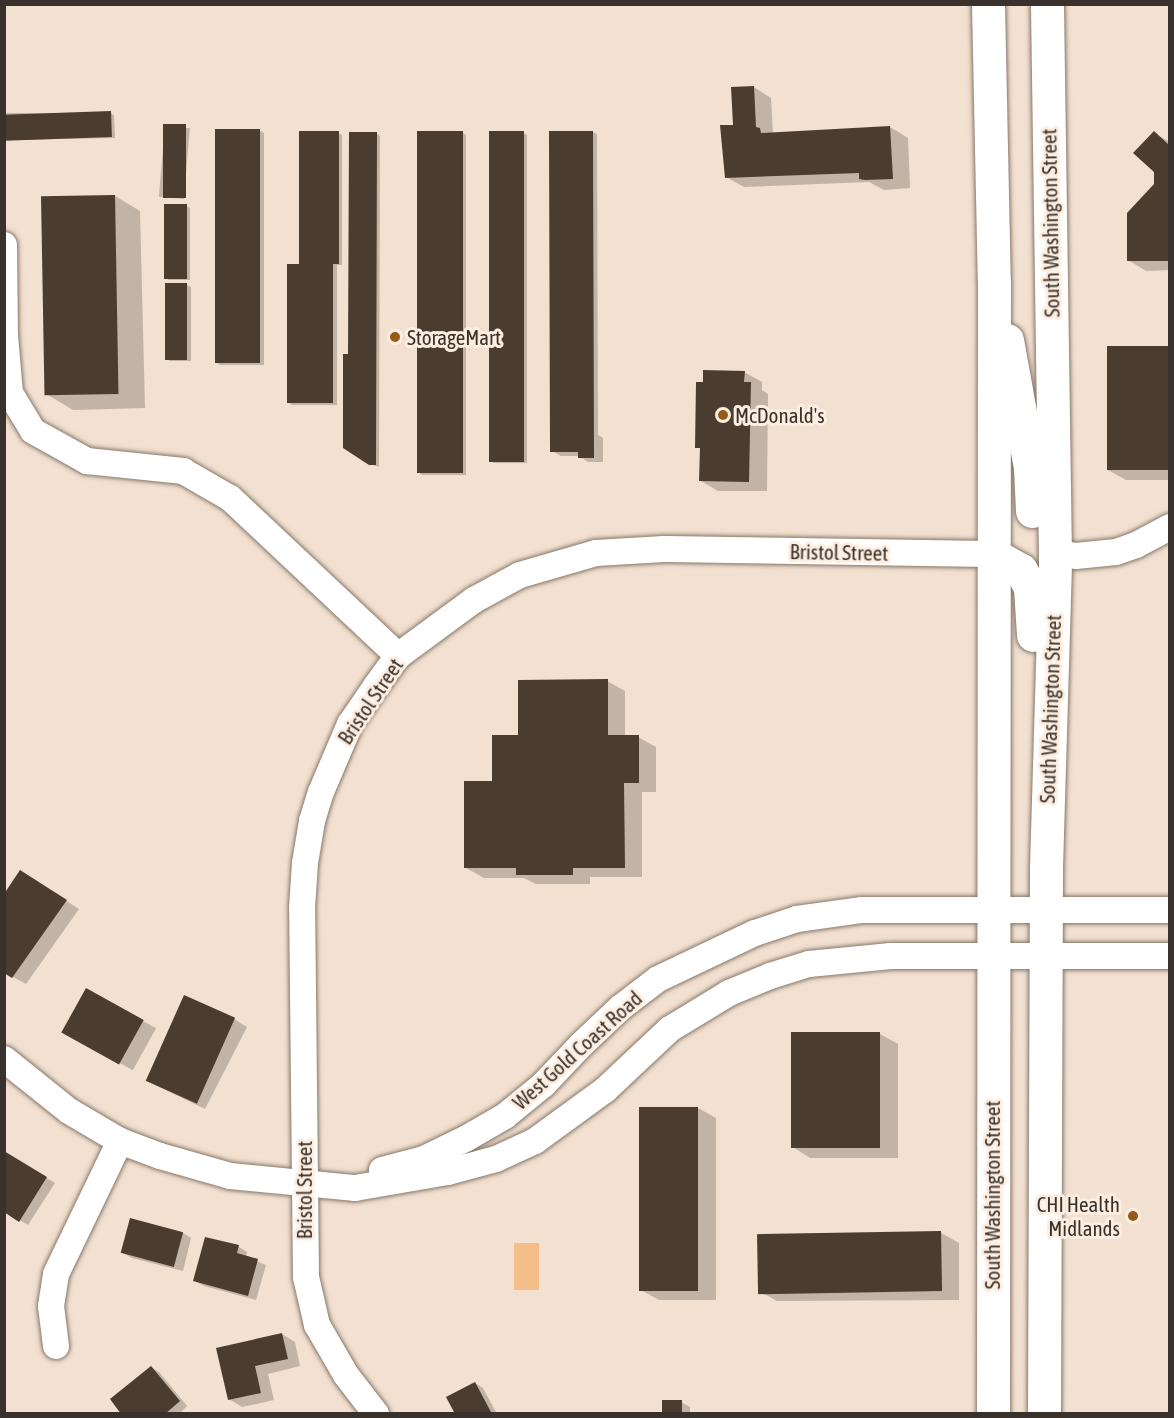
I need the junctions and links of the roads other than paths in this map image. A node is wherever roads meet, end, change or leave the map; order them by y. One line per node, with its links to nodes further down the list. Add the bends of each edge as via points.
1 (988, 4): 4 (main road, South Washington Street)
2 (1047, 4): 7 (main road, South Washington Street)
3 (4, 245): 5 (street)
4 (994, 282): 7 (main road, via 1015,374 1030,468 1032,530 1040,546); 8 (main road, South Washington Street)
5 (5, 335): 9 (street, via 10,393 33,431 87,461 183,471 230,498)
6 (1170, 527): 7 (street, via 1116,552 1076,556)
7 (1054, 553): 10 (main road, South Washington Street)
8 (992, 554): 9 (street, Bristol Street, via 664,549 596,553 520,575 474,600); 10 (main road, via 1021,570 1030,588 1033,760); 11 (main road, South Washington Street)
9 (398, 656): 19 (street, Bristol Street, via 350,724 312,821 302,908)
10 (1048, 786): 12 (main road, South Washington Street)
11 (992, 910): 12 (street, West Gold Coast Road); 14 (main road, South Washington Street); 19 (street, West Gold Coast Road, via 862,910 797,919 755,933 658,979 620,1008 543,1085 505,1116 467,1138 424,1159)
12 (1046, 910): 13 (street, West Gold Coast Road); 15 (main road, South Washington Street)
13 (1170, 910)
14 (992, 955): 15 (street, West Gold Coast Road); 19 (street, West Gold Coast Road, via 847,959 810,964 770,976 729,993 670,1029 568,1119 535,1141 496,1159 410,1180 355,1188); 22 (main road, South Washington Street)
15 (1047, 956): 16 (street, West Gold Coast Road); 23 (main road, South Washington Street)
16 (1170, 956)
17 (4, 1059): 18 (street, West Gold Coast Road, via 69,1111)
18 (120, 1141): 19 (street, West Gold Coast Road, via 230,1176); 20 (street, via 56,1274 51,1306)
19 (304, 1184): 21 (street, Bristol Street, via 306,1277 317,1325 346,1375)
20 (56, 1346)
21 (376, 1413)
22 (993, 1413)
23 (1044, 1413)

